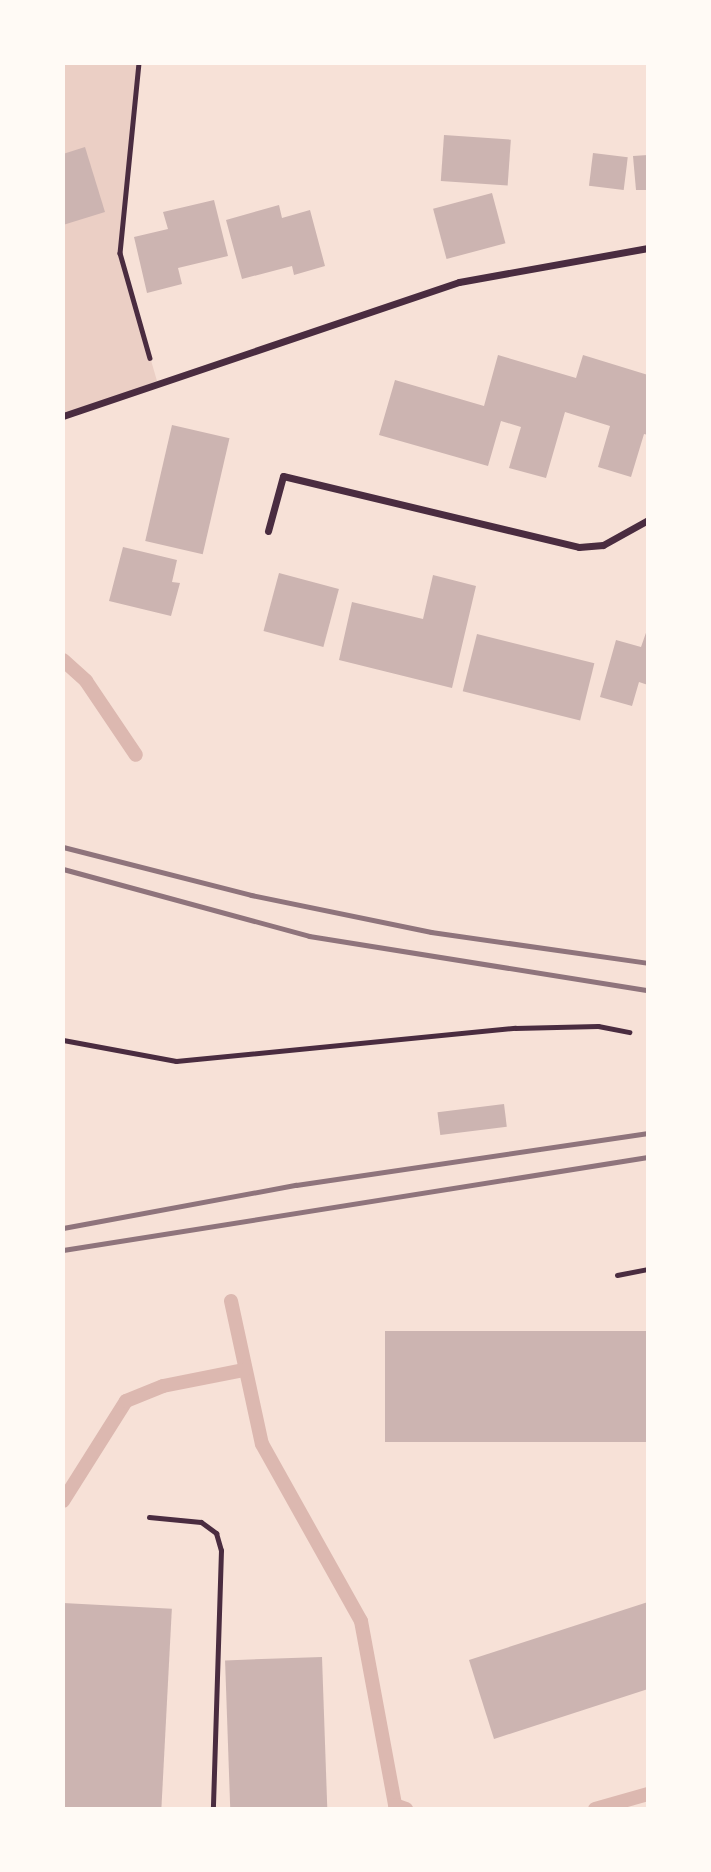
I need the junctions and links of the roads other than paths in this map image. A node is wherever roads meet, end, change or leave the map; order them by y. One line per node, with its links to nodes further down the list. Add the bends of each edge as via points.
1 (648, 248): 2 (street, via 459,282)
2 (63, 416)
3 (648, 520): 4 (street, via 603,545 579,547 283,477)
4 (268, 531)
5 (629, 1032): 6 (lane, via 598,1026 515,1028 176,1062)
6 (63, 1040)
7 (648, 1269): 8 (lane)
8 (617, 1275)
9 (149, 1517): 10 (lane, via 201,1522 216,1533 221,1550)
10 (213, 1809)

